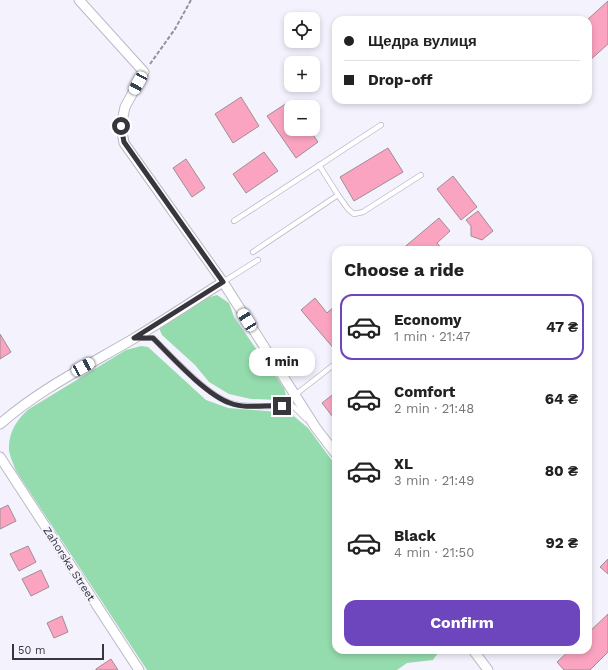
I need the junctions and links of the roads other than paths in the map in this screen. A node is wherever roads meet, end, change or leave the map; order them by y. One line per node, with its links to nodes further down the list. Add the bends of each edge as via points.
1 (79, 0): 9 (street, via 144,72 125,107 121,126 124,142)
2 (381, 125): 3 (lane)
3 (319, 165): 5 (lane); 6 (lane)
4 (421, 175): 5 (lane, via 363,212 354,214)
5 (338, 195): 7 (lane)
6 (234, 221)
7 (253, 252)
8 (258, 260): 9 (lane)
9 (223, 282): 10 (street); 12 (street)
10 (134, 338): 13 (street, via 58,381 19,407); 14 (lane, via 153,338 213,395 243,406 293,406)
11 (332, 367): 12 (lane)
12 (295, 395): 14 (street)
13 (0, 424)
14 (316, 428): 15 (street)
15 (332, 449)
16 (0, 457): 18 (street, Zahorska Street)
17 (476, 654): 19 (street)
18 (139, 670)
19 (488, 670)

